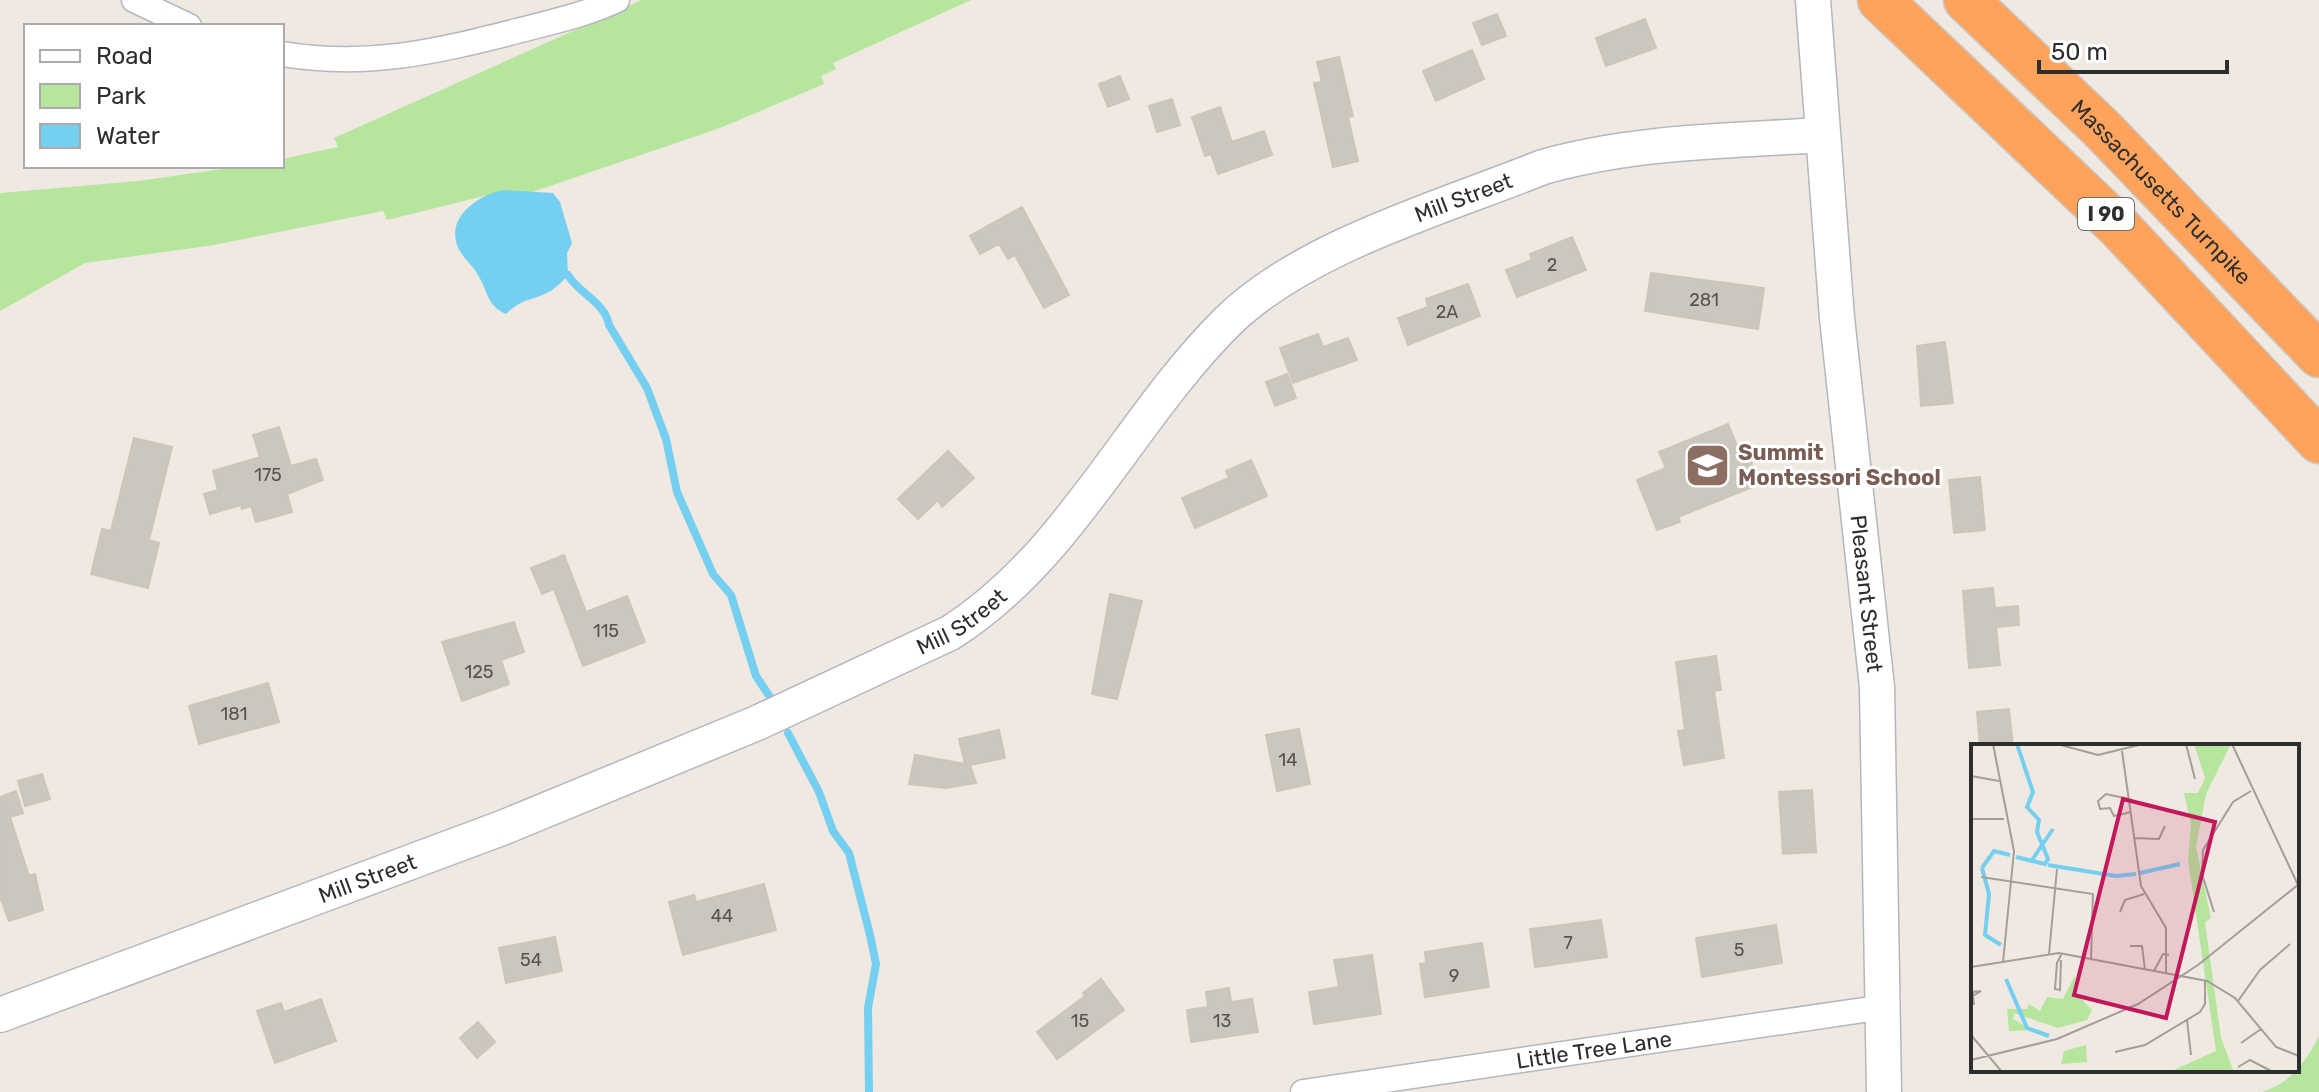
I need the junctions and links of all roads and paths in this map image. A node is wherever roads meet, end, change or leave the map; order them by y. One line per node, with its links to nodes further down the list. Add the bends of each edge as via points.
1 (134, 0): 6 (street)
2 (617, 0): 7 (street, via 425,54 348,62)
3 (1813, 0): 8 (street, Pleasant Street)
4 (1880, 0): 10 (highway, I 90, via 2119,227)
5 (1966, 0): 9 (highway, Massachusetts Turnpike / I 90, via 2136,162)
6 (185, 24)
7 (284, 54)
8 (1822, 135): 11 (street, Pleasant Street, via 1840,357 1877,687); 12 (street, Mill Street, via 1648,146 1579,157 1323,255 1274,284 1229,321 1026,573 950,633 746,728 530,816)
9 (2319, 355)
10 (2319, 441)
11 (1884, 1007): 13 (street, Little Tree Lane); 14 (street, Pleasant Street)
12 (0, 1015)
13 (1303, 1092)
14 (1884, 1092)

